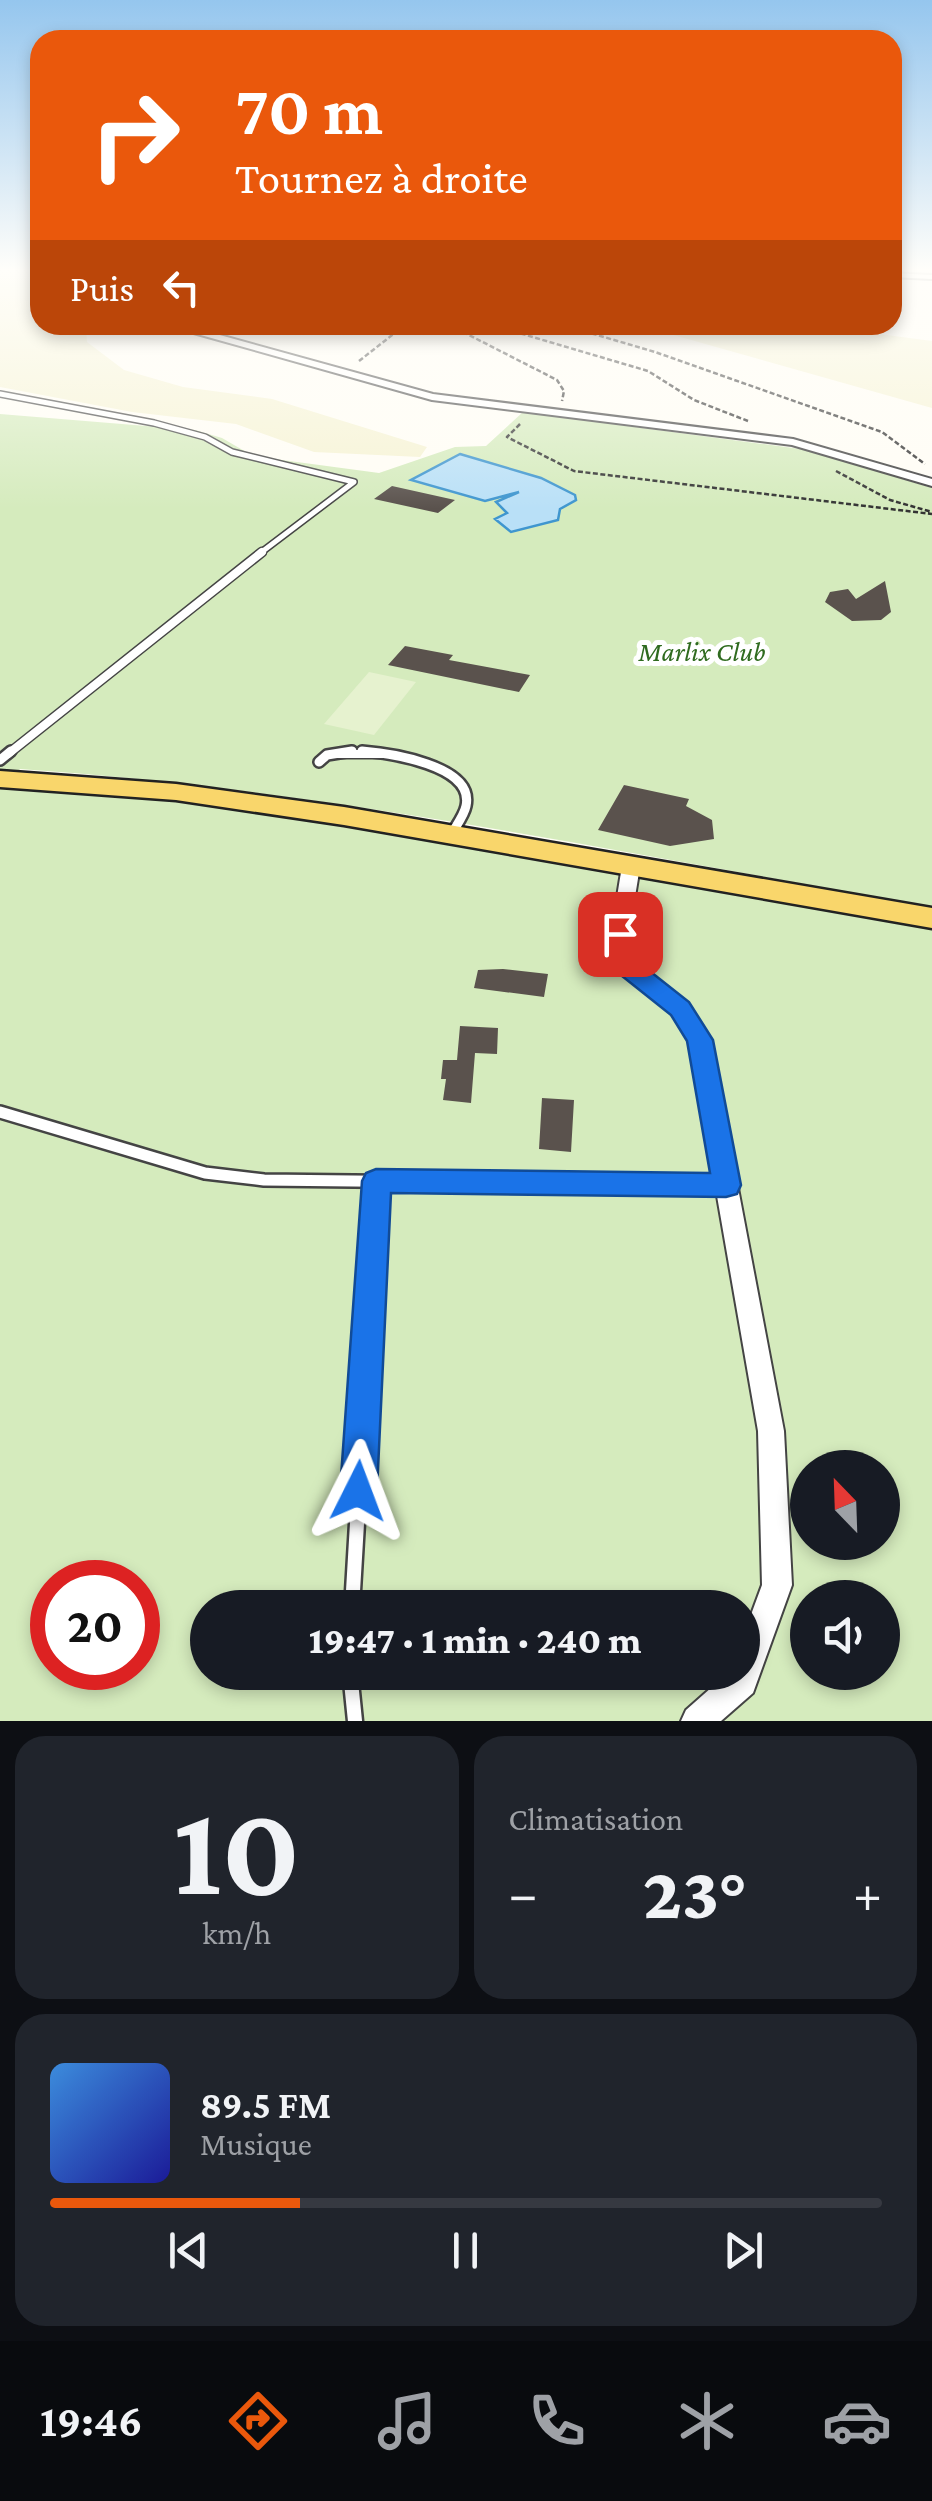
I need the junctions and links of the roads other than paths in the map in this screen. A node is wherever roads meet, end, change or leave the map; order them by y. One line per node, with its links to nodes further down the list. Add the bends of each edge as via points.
1 (254, 348): 3 (street, via 432,397 793,442)
2 (0, 394): 4 (lane, via 154,423 232,452 354,482)
3 (932, 482)
4 (0, 760)
5 (319, 762): 7 (lane, via 333,750 350,749 443,770 465,793 466,806)
6 (0, 779): 7 (main road, via 176,792)
7 (451, 834): 8 (main road)
8 (632, 866): 9 (main road); 12 (street, via 620,934 630,970 680,1009 700,1040)
9 (932, 918)
10 (0, 1112): 11 (lane, via 205,1173)
11 (376, 1181): 12 (lane); 13 (lane)
12 (726, 1185): 16 (street, via 772,1431 777,1585 742,1682)
13 (353, 1590)
14 (352, 1690): 15 (lane)
15 (356, 1721)
16 (697, 1721)

